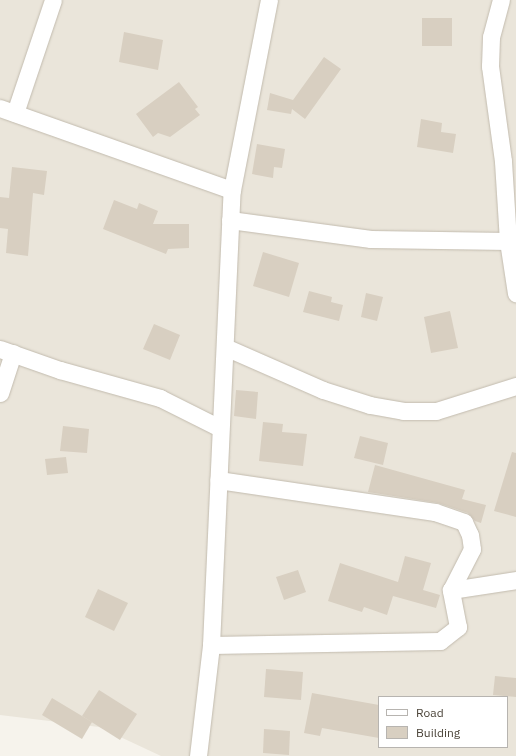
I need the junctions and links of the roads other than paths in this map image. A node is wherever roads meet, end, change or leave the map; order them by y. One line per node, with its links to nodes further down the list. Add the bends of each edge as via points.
1 (53, 0): 4 (street)
2 (269, 0): 5 (street)
3 (501, 0): 7 (street, via 491,37 490,66 503,161)
4 (7, 110): 5 (street)
5 (232, 190): 6 (street)
6 (230, 220): 7 (street, via 371,239); 9 (street)
7 (508, 241): 8 (street)
8 (516, 293)
9 (225, 347): 11 (street, via 323,390 370,405 403,411 436,411); 13 (street)
10 (7, 351): 12 (street); 13 (street, via 60,370 160,398)
11 (516, 386)
12 (0, 393)
13 (220, 428): 14 (street)
14 (218, 480): 16 (street, via 436,512 464,522 470,535 472,549); 17 (street)
15 (516, 580): 16 (street)
16 (451, 590): 17 (street, via 458,627 440,641)
17 (211, 646): 18 (street)
18 (198, 756)

